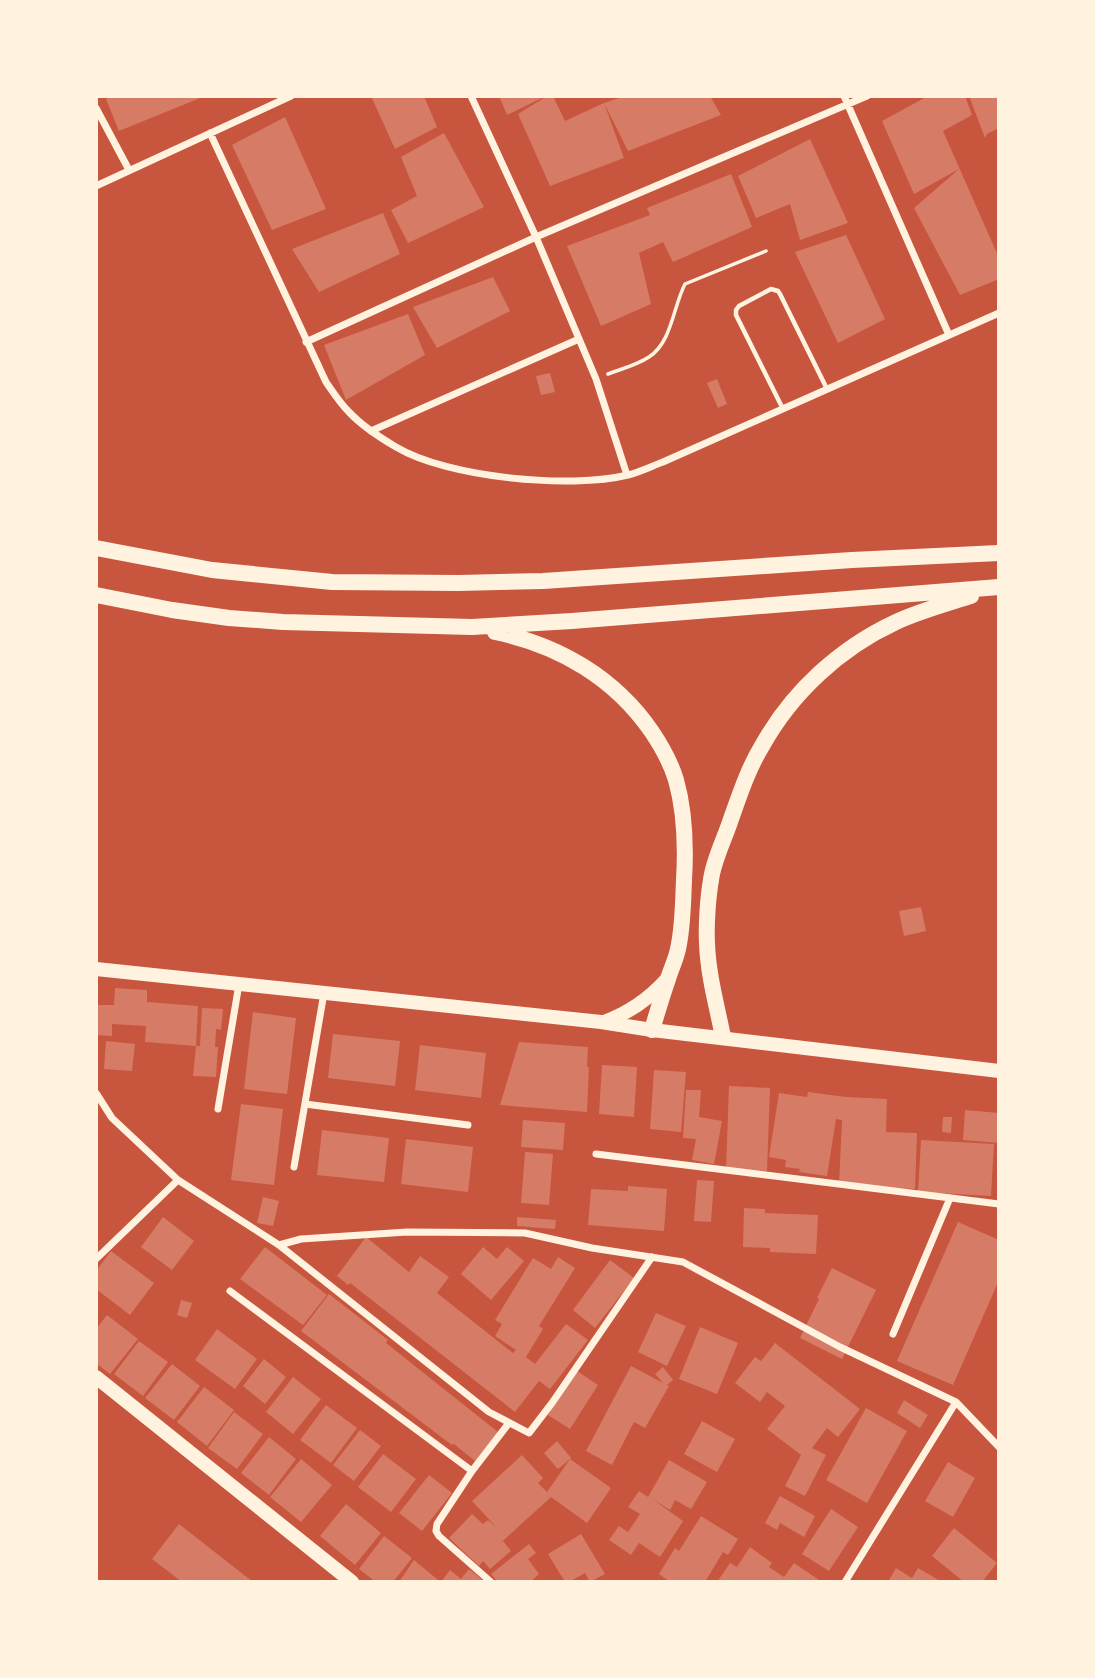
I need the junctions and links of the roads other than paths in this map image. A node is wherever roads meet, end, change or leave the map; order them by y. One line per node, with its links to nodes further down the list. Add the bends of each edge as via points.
1 (291, 96): 7 (street)
2 (471, 96): 10 (street)
3 (844, 96): 5 (street)
4 (867, 96): 5 (street)
5 (847, 105): 10 (street); 12 (street)
6 (96, 108): 8 (street)
7 (210, 133): 8 (street); 14 (street)
8 (129, 170): 9 (street)
9 (96, 186)
10 (536, 237): 13 (street); 14 (street)
11 (999, 313): 12 (street)
12 (949, 335): 15 (street)
13 (579, 339): 17 (street); 18 (street)
14 (306, 341): 17 (street, via 326,382)
15 (827, 389): 16 (street); 16 (lane, via 780,294 771,289 739,306 736,315)
16 (783, 410): 18 (street)
17 (370, 431): 18 (street, via 399,449 440,465 493,476 544,480)
18 (627, 475)
19 (96, 548): 20 (highway, via 271,576 332,582 446,583)
20 (999, 553)
21 (999, 588): 23 (highway); 30 (highway, via 926,610 869,636 811,680 761,746 711,878 706,941)
22 (96, 595): 23 (highway, via 229,618)
23 (472, 628): 25 (highway, via 543,645 596,673 644,720 663,748 676,779 685,858 678,949)
24 (96, 969): 26 (main road)
25 (668, 978): 28 (main road, via 646,1000); 29 (highway)
26 (239, 984): 27 (main road); 34 (street)
27 (324, 993): 28 (main road); 33 (street)
28 (601, 1023): 29 (main road)
29 (652, 1030): 30 (main road)
30 (723, 1037): 31 (main road)
31 (999, 1071)
32 (96, 1093): 38 (street, via 112,1118)
33 (305, 1104): 35 (street); 37 (street)
34 (218, 1110)
35 (468, 1125)
36 (596, 1154): 39 (street)
37 (294, 1167)
38 (178, 1180): 41 (street); 43 (street)
39 (950, 1198): 40 (street); 45 (street)
40 (999, 1204)
41 (279, 1245): 42 (street, via 301,1239 407,1232 525,1233); 48 (street, via 489,1412)
42 (652, 1257): 47 (street, via 683,1262); 48 (street, via 529,1433)
43 (96, 1259)
44 (230, 1291): 50 (street)
45 (893, 1334)
46 (97, 1379): 51 (main road)
47 (956, 1402): 49 (street); 53 (street)
48 (509, 1423): 50 (street)
49 (999, 1447)
50 (472, 1471): 52 (street, via 436,1531)
51 (352, 1582)
52 (491, 1582)
53 (845, 1582)

